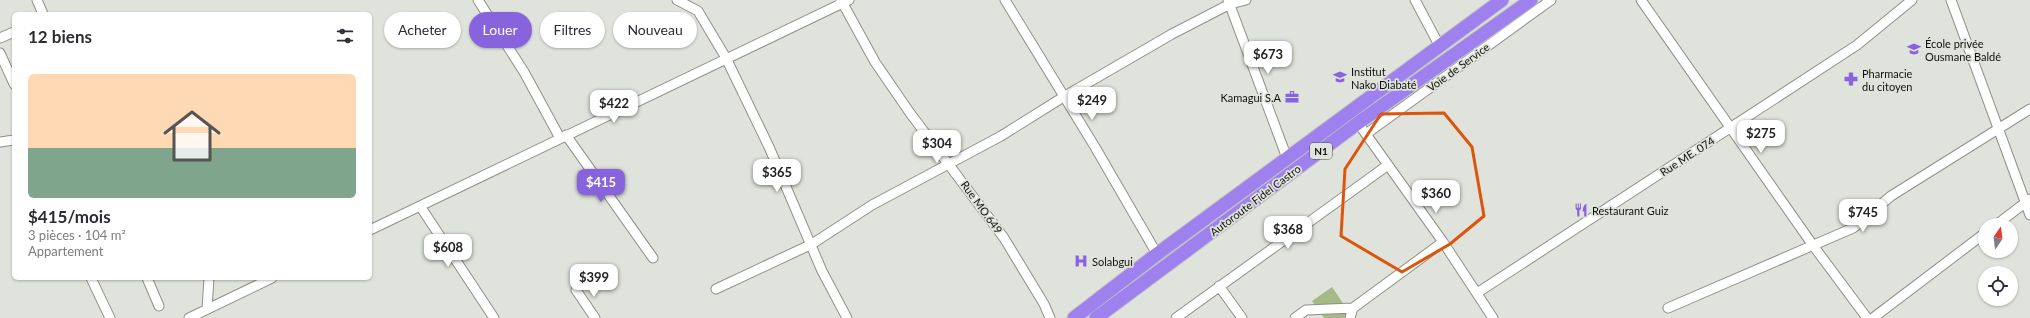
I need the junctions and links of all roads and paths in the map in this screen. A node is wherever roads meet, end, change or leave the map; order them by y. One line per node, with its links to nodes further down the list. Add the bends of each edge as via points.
1 (37, 0): 15 (street)
2 (478, 0): 28 (street)
3 (677, 0): 20 (street, via 698,11)
4 (1005, 0): 23 (street)
5 (1246, 0): 14 (street)
6 (1415, 0): 18 (street)
7 (1502, 0): 18 (highway, Autoroute Fidel Castro / N1)
8 (1531, 0): 22 (highway, Autoroute Fidel Castro / N1)
9 (1551, 0): 22 (street, Voie de Service)
10 (1641, 0): 25 (street)
11 (1912, 0): 25 (street, Rue ME. 074, via 1857,45)
12 (1951, 0): 27 (street)
13 (844, 1): 20 (street); 32 (street, Rue MO.649, via 875,62 910,113)
14 (1229, 2): 23 (street); 31 (street)
15 (42, 12)
16 (12, 33): 17 (street)
17 (0, 38)
18 (1439, 46): 31 (highway, Autoroute Fidel Castro / N1)
19 (0, 53): 21 (street)
20 (726, 58): 28 (street); 41 (street)
21 (12, 80)
22 (1420, 87): 26 (highway, Autoroute Fidel Castro / N1)
23 (1065, 96): 32 (street, via 1001,136); 43 (street)
24 (2030, 109): 27 (street)
25 (1730, 127): 42 (street); 52 (street, Rue ME. 074)
26 (1362, 129): 33 (street); 64 (highway, Autoroute Fidel Castro / N1)
27 (1998, 130): 34 (street); 42 (street, via 1890,196 1853,228)
28 (563, 136): 35 (street); 44 (street)
29 (12, 140): 30 (street)
30 (0, 142)
31 (1287, 158): 43 (highway, Autoroute Fidel Castro / N1)
32 (950, 163): 41 (street, via 872,205); 62 (street, Rue MO.649, via 1004,238)
33 (1388, 165): 40 (street); 49 (street)
34 (2029, 202): 36 (street); 37 (street)
35 (420, 206): 38 (street); 59 (street)
36 (2030, 215)
37 (2006, 218)
38 (372, 229)
39 (1978, 238): 71 (street)
40 (1443, 242): 52 (street); 54 (street)
41 (812, 244): 50 (street); 61 (street, via 822,271)
42 (1812, 244): 55 (street); 70 (street)
43 (1157, 254): 63 (highway, Autoroute Fidel Castro / N1)
44 (653, 258)
45 (92, 280): 57 (street)
46 (148, 280): 53 (street)
47 (209, 280): 56 (street)
48 (268, 280): 56 (street)
49 (1219, 286): 65 (street); 66 (street)
50 (716, 289)
51 (576, 290): 60 (street)
52 (1477, 293): 69 (street)
53 (159, 306)
54 (1353, 308): 67 (street, via 1306,310); 68 (street)
55 (1668, 308)
56 (208, 309): 58 (street)
57 (110, 318)
58 (189, 318)
59 (494, 318)
60 (595, 318)
61 (847, 318)
62 (1050, 318)
63 (1074, 318)
64 (1096, 318)
65 (1176, 318)
66 (1242, 318)
67 (1295, 318)
68 (1350, 318)
69 (1493, 318)
70 (1867, 318)
71 (1873, 318)

